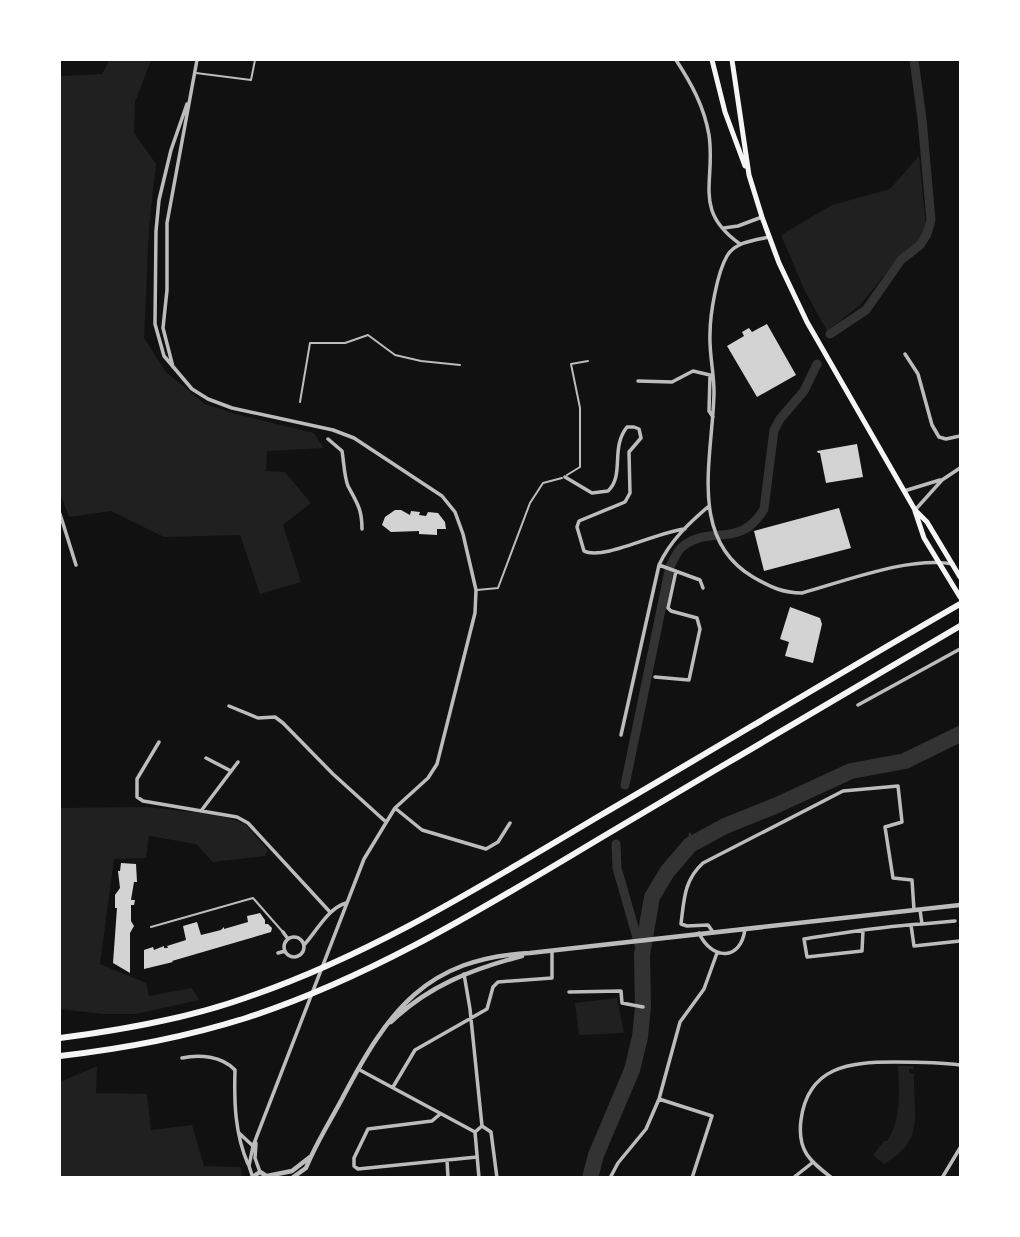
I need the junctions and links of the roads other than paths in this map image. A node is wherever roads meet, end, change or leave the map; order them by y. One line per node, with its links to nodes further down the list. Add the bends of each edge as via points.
1 (197, 60): 6 (street)
2 (255, 60): 6 (lane, via 251,80)
3 (676, 60): 10 (street, via 701,104 711,154 708,199)
4 (712, 60): 8 (main road, via 725,112)
5 (732, 60): 8 (main road)
6 (194, 72): 7 (street)
7 (187, 104): 16 (street, via 167,223 163,328); 16 (street, via 171,150 156,231 155,324 163,356)
8 (749, 175): 9 (main road)
9 (762, 218): 10 (street); 11 (main road)
10 (724, 228): 12 (street)
11 (769, 237): 12 (street); 25 (main road, via 807,322)
12 (741, 244): 19 (street, via 727,256 712,314)
13 (905, 354): 20 (street, via 918,374 939,437)
14 (588, 361): 23 (lane, via 571,364 580,408 580,467)
15 (460, 365): 18 (lane, via 395,355 368,335 345,343 310,342)
16 (173, 369): 38 (street, via 192,389 232,408 354,438 442,496 456,512)
17 (638, 382): 19 (street, via 672,383 694,371 710,375 709,411)
18 (299, 402)
19 (714, 419): 26 (street)
20 (961, 436)
21 (328, 439): 29 (street, via 342,451)
22 (961, 468): 24 (street)
23 (565, 477): 30 (street, via 592,493 608,491 616,480 616,451 623,433 634,426 641,438 629,452 631,493 625,502 579,521 584,551 592,555); 38 (lane, via 543,483 530,503 498,588)
24 (942, 480): 25 (street); 27 (street)
25 (904, 492): 27 (main road)
26 (709, 506): 30 (street); 31 (street, via 723,552 739,569 773,589 803,593 911,564)
27 (915, 510): 31 (main road); 32 (main road)
28 (60, 514): 33 (street)
29 (362, 529)
30 (685, 529): 34 (street, via 666,549)
31 (939, 562): 32 (street); 39 (main road)
32 (953, 564): 36 (main road)
33 (76, 565)
34 (659, 565): 35 (street); 46 (street)
35 (675, 570): 37 (street, via 700,580); 43 (street, via 668,608 697,618 700,629 689,680)
36 (961, 577)
37 (703, 588)
38 (476, 590): 51 (street, via 475,613 437,764)
39 (961, 597)
40 (961, 604): 82 (highway, via 373,945 242,999 155,1022)
41 (961, 626): 83 (highway, via 476,911 363,971 246,1018 141,1044)
42 (961, 649): 44 (street)
43 (655, 677)
44 (858, 705)
45 (229, 706): 53 (street, via 258,718 275,717)
46 (621, 735)
47 (159, 742): 52 (street, via 137,779 137,797)
48 (206, 758): 50 (street)
49 (238, 762): 50 (street)
50 (231, 771): 52 (street)
51 (395, 808): 53 (street); 54 (street, via 422,830 486,849 498,842)
52 (201, 811): 58 (street, via 248,822)
53 (386, 822): 55 (street, via 363,859)
54 (510, 823)
55 (346, 903): 58 (street); 93 (street)
56 (961, 905): 57 (street)
57 (917, 910): 60 (street); 63 (street); 66 (street, via 912,880 893,878 885,827 902,822 898,786 843,791 693,872 681,924 708,925)
58 (330, 912): 70 (street)
59 (956, 920): 60 (street)
60 (922, 924): 61 (street)
61 (911, 925): 64 (street); 69 (street, via 914,946)
62 (151, 927): 65 (lane, via 253,898)
63 (745, 928): 66 (street); 75 (street, via 740,947 732,953)
64 (863, 931): 64 (street, via 804,939 807,957 862,951)
65 (283, 932): 68 (street)
66 (713, 932): 67 (street)
67 (699, 933): 72 (street); 75 (street)
68 (288, 939): 70 (street, via 298,938); 71 (street)
69 (961, 941)
70 (304, 945): 71 (street, via 298,956)
71 (285, 951): 73 (street)
72 (552, 951): 74 (street); 80 (street, via 552,978 498,982 487,1009)
73 (278, 953)
74 (530, 953): 76 (street, via 501,955); 77 (street)
75 (717, 953): 88 (street, via 704,989 680,1022)
76 (460, 967): 77 (street); 81 (street, via 422,988)
77 (464, 974): 80 (street); 81 (street, via 425,993)
78 (569, 992): 79 (street, via 621,991 622,1003)
79 (643, 1007)
80 (471, 1018): 87 (street, via 415,1050); 90 (street)
81 (380, 1032): 86 (street)
82 (60, 1038)
83 (60, 1056)
84 (182, 1058): 91 (street, via 198,1054 235,1070)
85 (961, 1065): 99 (street, via 859,1062 820,1078 806,1097 801,1122 803,1150)
86 (358, 1069): 87 (street); 96 (street)
87 (393, 1087): 89 (street)
88 (659, 1099): 108 (street, via 646,1129); 109 (street, via 712,1116)
89 (439, 1115): 92 (street); 98 (street, via 432,1121 368,1129 354,1166)
90 (482, 1126): 92 (street); 107 (street, via 491,1132)
91 (237, 1131): 94 (street); 100 (street)
92 (475, 1132): 97 (street)
93 (256, 1140): 94 (street); 101 (street)
94 (253, 1146): 100 (street)
95 (961, 1148): 112 (street)
96 (310, 1157): 103 (street, via 292,1171); 104 (street, via 306,1168)
97 (477, 1157): 98 (street); 106 (street)
98 (447, 1160): 105 (street)
99 (811, 1163): 110 (street); 111 (street)
100 (248, 1166): 102 (street)
101 (260, 1172): 102 (street); 103 (street)
102 (252, 1176)
103 (268, 1177)
104 (292, 1178)
105 (448, 1178)
106 (479, 1178)
107 (498, 1178)
108 (610, 1178)
109 (692, 1178)
110 (793, 1178)
111 (832, 1178)
112 (942, 1178)

